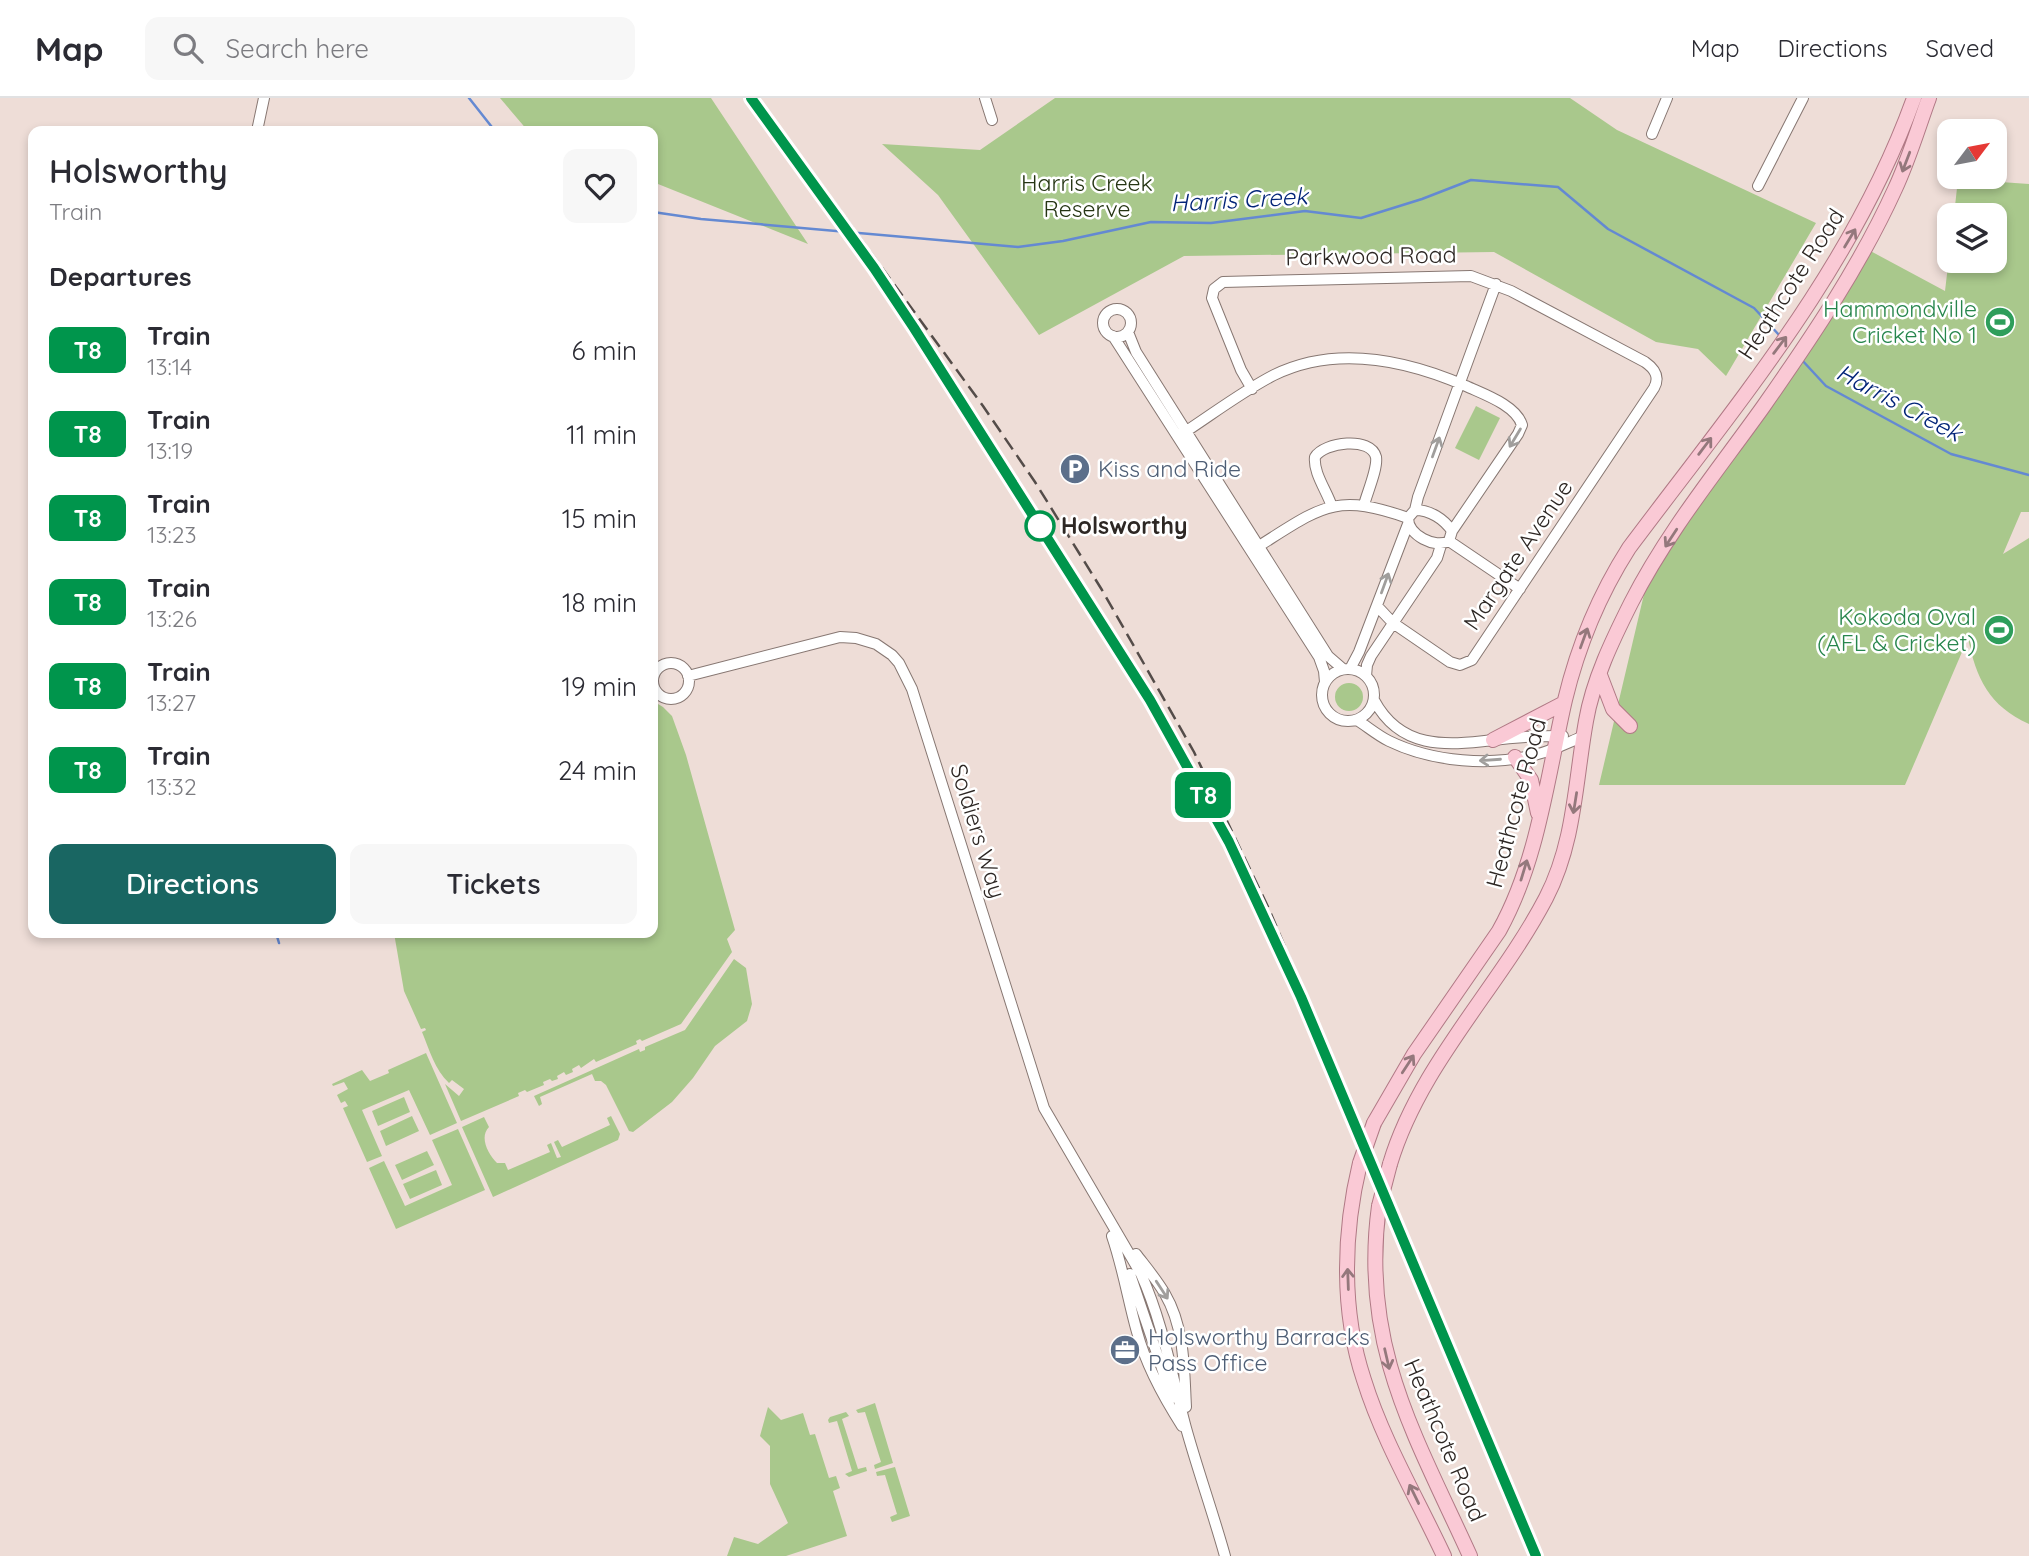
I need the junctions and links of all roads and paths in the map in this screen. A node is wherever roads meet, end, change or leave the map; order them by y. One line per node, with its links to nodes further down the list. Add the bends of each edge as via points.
1 (264, 98): 8 (street)
2 (985, 98): 7 (street)
3 (1667, 98): 9 (street)
4 (1803, 98): 10 (street)
5 (1914, 98): 32 (main road, Heathcote Road, one-way to 5, via 1591,618 1617,568 1815,297 1882,179)
6 (1929, 98): 27 (main road, Heathcote Road, one-way to 27, via 1894,192 1872,236 1831,307 1644,579)
7 (992, 120)
8 (258, 126)
9 (1652, 134)
10 (1758, 186)
11 (1496, 284): 14 (street, Parkwood Road, via 1645,362); 15 (street); 16 (street, Parkwood Road, via 1461,274 1223,282 1212,298)
12 (1128, 332): 13 (street); 13 (street, via 1130,317 1115,309 1103,323); 17 (street)
13 (1113, 336): 17 (street)
14 (1656, 374): 23 (street, Margate Avenue, via 1654,388)
15 (1459, 383): 16 (street, via 1400,363 1351,359 1294,367); 20 (street, one-way to 15); 21 (street, one-way to 21, via 1513,411 1522,425)
16 (1252, 388): 17 (street)
17 (1182, 434): 22 (street); 30 (street, via 1319,657)
18 (1364, 505): 19 (street); 19 (street, via 1376,459 1372,449 1356,444 1326,447 1315,457); 20 (street)
19 (1332, 507): 22 (street, via 1307,516)
20 (1410, 518): 21 (street, via 1424,538); 21 (street, via 1422,510 1440,518); 24 (street, one-way to 20)
21 (1447, 539): 23 (street); 25 (street)
22 (1259, 546): 26 (street, via 1328,656)
23 (1520, 589): 25 (street, Margate Avenue, via 1475,656 1464,664 1450,662)
24 (1377, 606): 25 (street, Margate Avenue); 26 (street, via 1359,653)
25 (1393, 623): 29 (street, via 1370,658)
26 (1346, 669): 29 (street); 30 (street)
27 (1600, 675): 34 (main road, via 1613,709); 35 (main road, Heathcote Road)
28 (688, 676): 40 (street, Soldiers Way, via 840,637 871,641 900,663 1044,1108)
29 (1366, 676): 31 (street)
30 (1325, 682): 33 (street, via 1321,695 1328,713 1338,720)
31 (1374, 700): 33 (street); 36 (street, via 1388,722 1424,741)
32 (1564, 703): 36 (main road); 37 (main road, Heathcote Road)
33 (1357, 720): 38 (street, one-way to 33, via 1480,761 1420,753 1387,740)
34 (1630, 726)
35 (1584, 736): 37 (street); 44 (main road, Heathcote Road, one-way to 44, bridge, via 1561,866 1523,938 1421,1092 1401,1134 1379,1206 1375,1267 1387,1363)
36 (1493, 740): 37 (street)
37 (1557, 741): 38 (street, via 1538,754); 39 (main road, Heathcote Road)
38 (1515, 757): 39 (main road, via 1531,780)
39 (1539, 818): 43 (main road, Heathcote Road, one-way to 39, bridge, via 1363,1379 1348,1282 1353,1193 1374,1123 1396,1082 1511,910)
40 (1105, 1217): 41 (street, Soldiers Way, via 1138,1334 1166,1401); 41 (street, Soldiers Way, via 1149,1292); 41 (street, Soldiers Way, one-way to 41, via 1173,1311 1181,1340)
41 (1188, 1436): 42 (street, Soldiers Way)
42 (1225, 1556)
43 (1444, 1556)
44 (1470, 1556)

